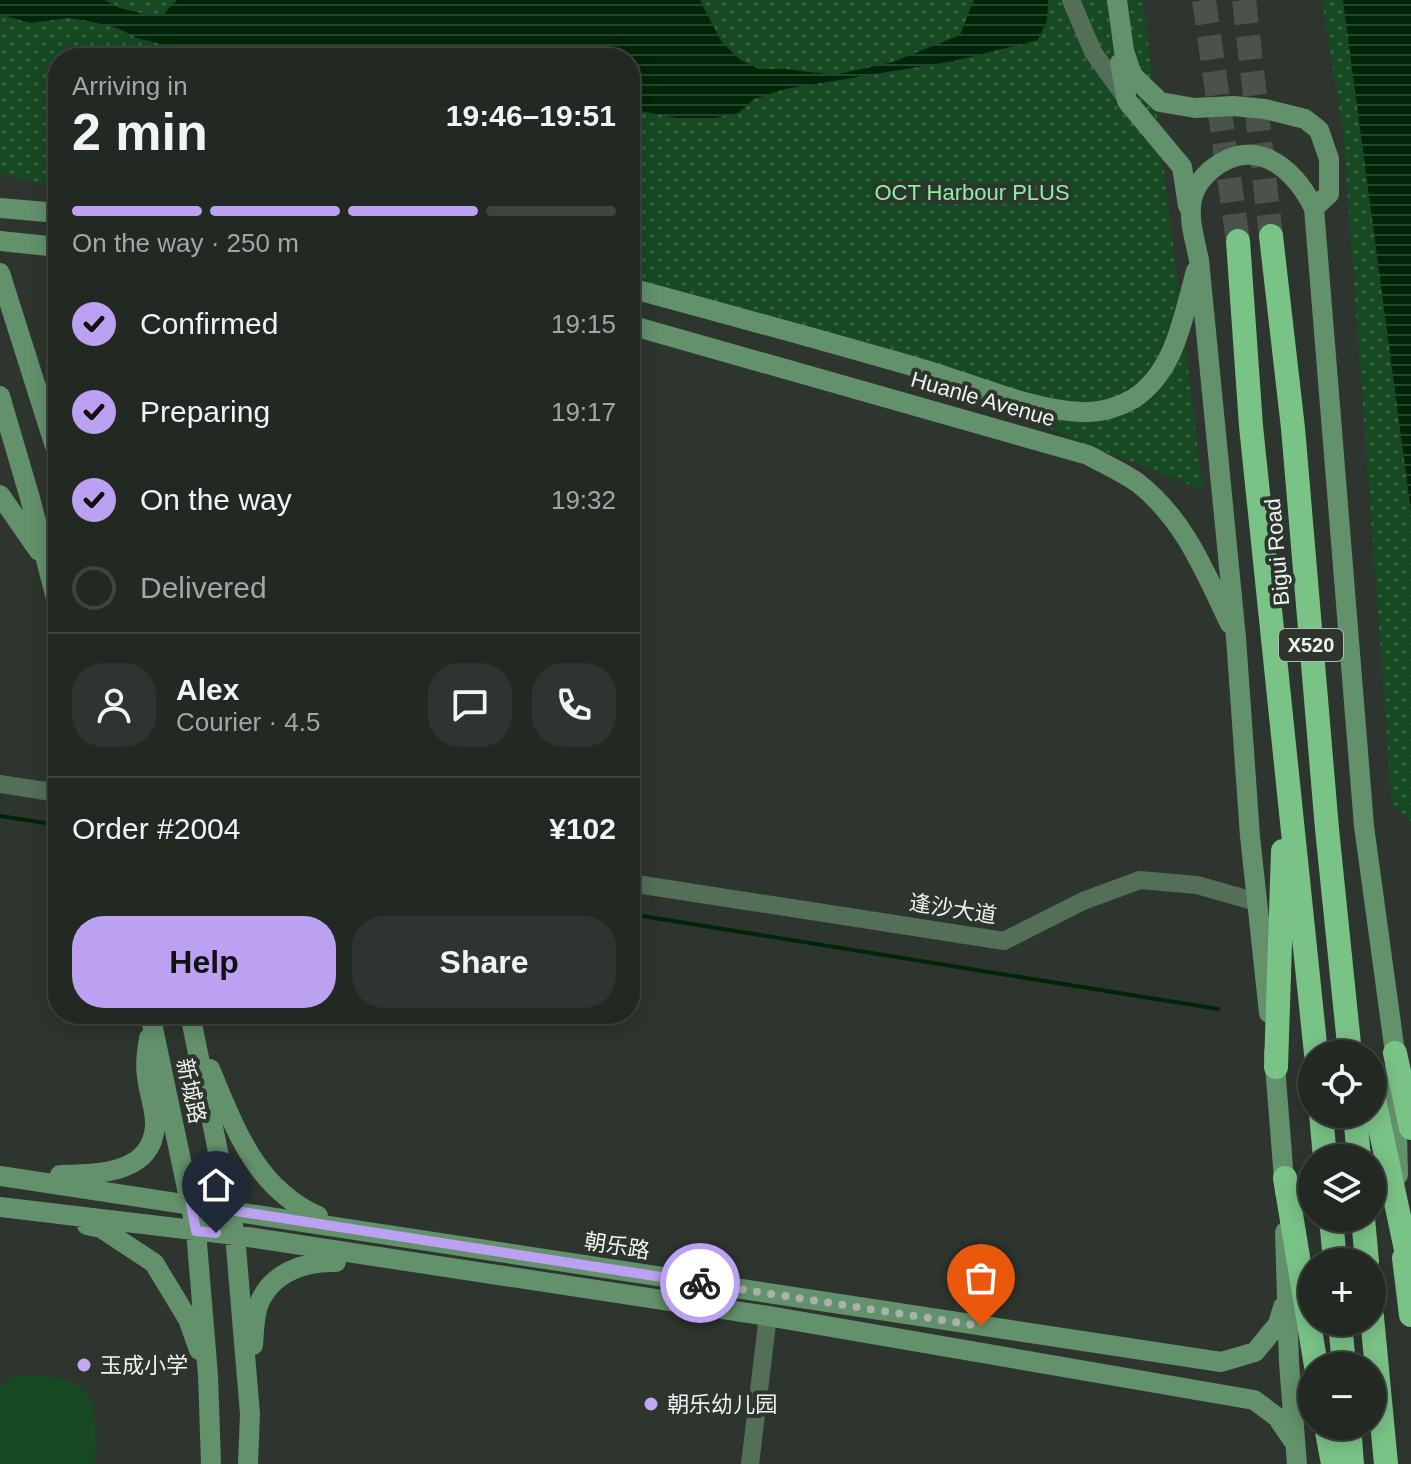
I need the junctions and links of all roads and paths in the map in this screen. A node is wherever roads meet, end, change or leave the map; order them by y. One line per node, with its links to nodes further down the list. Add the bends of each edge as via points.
1 (1071, 0): 5 (street, via 1093,52)
2 (1109, 0): 4 (street)
3 (1117, 0): 4 (street)
4 (1117, 25): 5 (street); 7 (street, via 1132,75 1160,102 1265,109 1305,119 1319,130 1329,159 1329,194)
5 (1127, 101): 9 (street, via 1182,167)
6 (0, 208): 8 (street)
7 (1314, 208): 9 (street, via 1292,175 1276,162 1251,154 1233,157 1205,175); 40 (street, via 1364,826)
8 (48, 212)
9 (1190, 215): 14 (street)
10 (1271, 236): 32 (highway, Bigui Road / X520)
11 (0, 241): 13 (street)
12 (1238, 241): 27 (highway, X520, via 1251,426)
13 (48, 246)
14 (1199, 260): 18 (street, Huanle Avenue, via 1172,353 1134,398 1106,411 1082,412 1027,401); 26 (street)
15 (0, 273): 21 (street)
16 (640, 291): 18 (street, Huanle Avenue)
17 (640, 328): 19 (street, Huanle Avenue)
18 (835, 344): 19 (street)
19 (826, 379): 26 (street, Huanle Avenue, via 1088,455 1136,481 1167,509 1192,544)
20 (2, 404): 21 (street, via 12,391 22,391); 24 (street)
21 (46, 416): 22 (street)
22 (48, 423)
23 (0, 495): 24 (street)
24 (47, 562): 25 (street)
25 (48, 566)
26 (1236, 638): 31 (street)
27 (1286, 753): 37 (highway, X520); 41 (highway)
28 (0, 784): 29 (street)
29 (48, 791)
30 (640, 885): 31 (street, 逢沙大道, via 1004,941 1083,901 1140,880 1197,885)
31 (1257, 902): 41 (street)
32 (1339, 936): 38 (highway, Bigui Road / X520); 39 (highway)
33 (150, 1024): 46 (street, via 147,1076 155,1126 150,1145 123,1168 103,1174)
34 (152, 1024): 47 (street, 新城路)
35 (192, 1024): 49 (street, 新城路)
36 (192, 1024): 52 (street, via 243,1146 298,1207)
37 (1315, 1040)
38 (1349, 1040)
39 (1361, 1040)
40 (1395, 1053): 43 (highway); 51 (street)
41 (1276, 1067): 45 (street)
42 (1380, 1128): 51 (highway)
43 (1411, 1128)
44 (0, 1176): 46 (street, 朝乐路)
45 (1285, 1178): 57 (street); 61 (highway)
46 (24, 1180): 47 (street, 朝乐路)
47 (191, 1204): 49 (street, 朝乐路); 53 (street, 新城路)
48 (0, 1207): 50 (street)
49 (230, 1210): 52 (street, 朝乐路); 54 (street, 新城路)
50 (28, 1211): 53 (street); 63 (street, via 101,1228 154,1263 188,1319)
51 (1398, 1212): 56 (highway); 58 (highway)
52 (339, 1227): 62 (street, 朝乐路)
53 (196, 1231): 54 (street); 63 (street, 新城路)
54 (235, 1235): 55 (street); 65 (street, 新城路)
55 (415, 1263): 59 (street); 65 (street, via 312,1261 274,1281 258,1306)
56 (1411, 1273)
57 (1286, 1295): 62 (street, 朝乐路, via 1278,1324 1255,1352 1221,1362); 68 (street)
58 (1411, 1315)
59 (768, 1316): 64 (street); 72 (street)
60 (1374, 1336): 75 (highway)
61 (1314, 1352)
62 (1169, 1354): 64 (street, via 1195,1367 1198,1376 1194,1383)
63 (208, 1375): 69 (street, 新城路)
64 (1165, 1385): 68 (street, via 1254,1400 1277,1417)
65 (249, 1402): 70 (street, 新城路); 71 (street)
66 (1329, 1440): 73 (highway)
67 (1350, 1440): 74 (highway)
68 (1296, 1454)
69 (211, 1464)
70 (248, 1464)
71 (258, 1464)
72 (750, 1464)
73 (1333, 1464)
74 (1352, 1464)
75 (1386, 1464)

